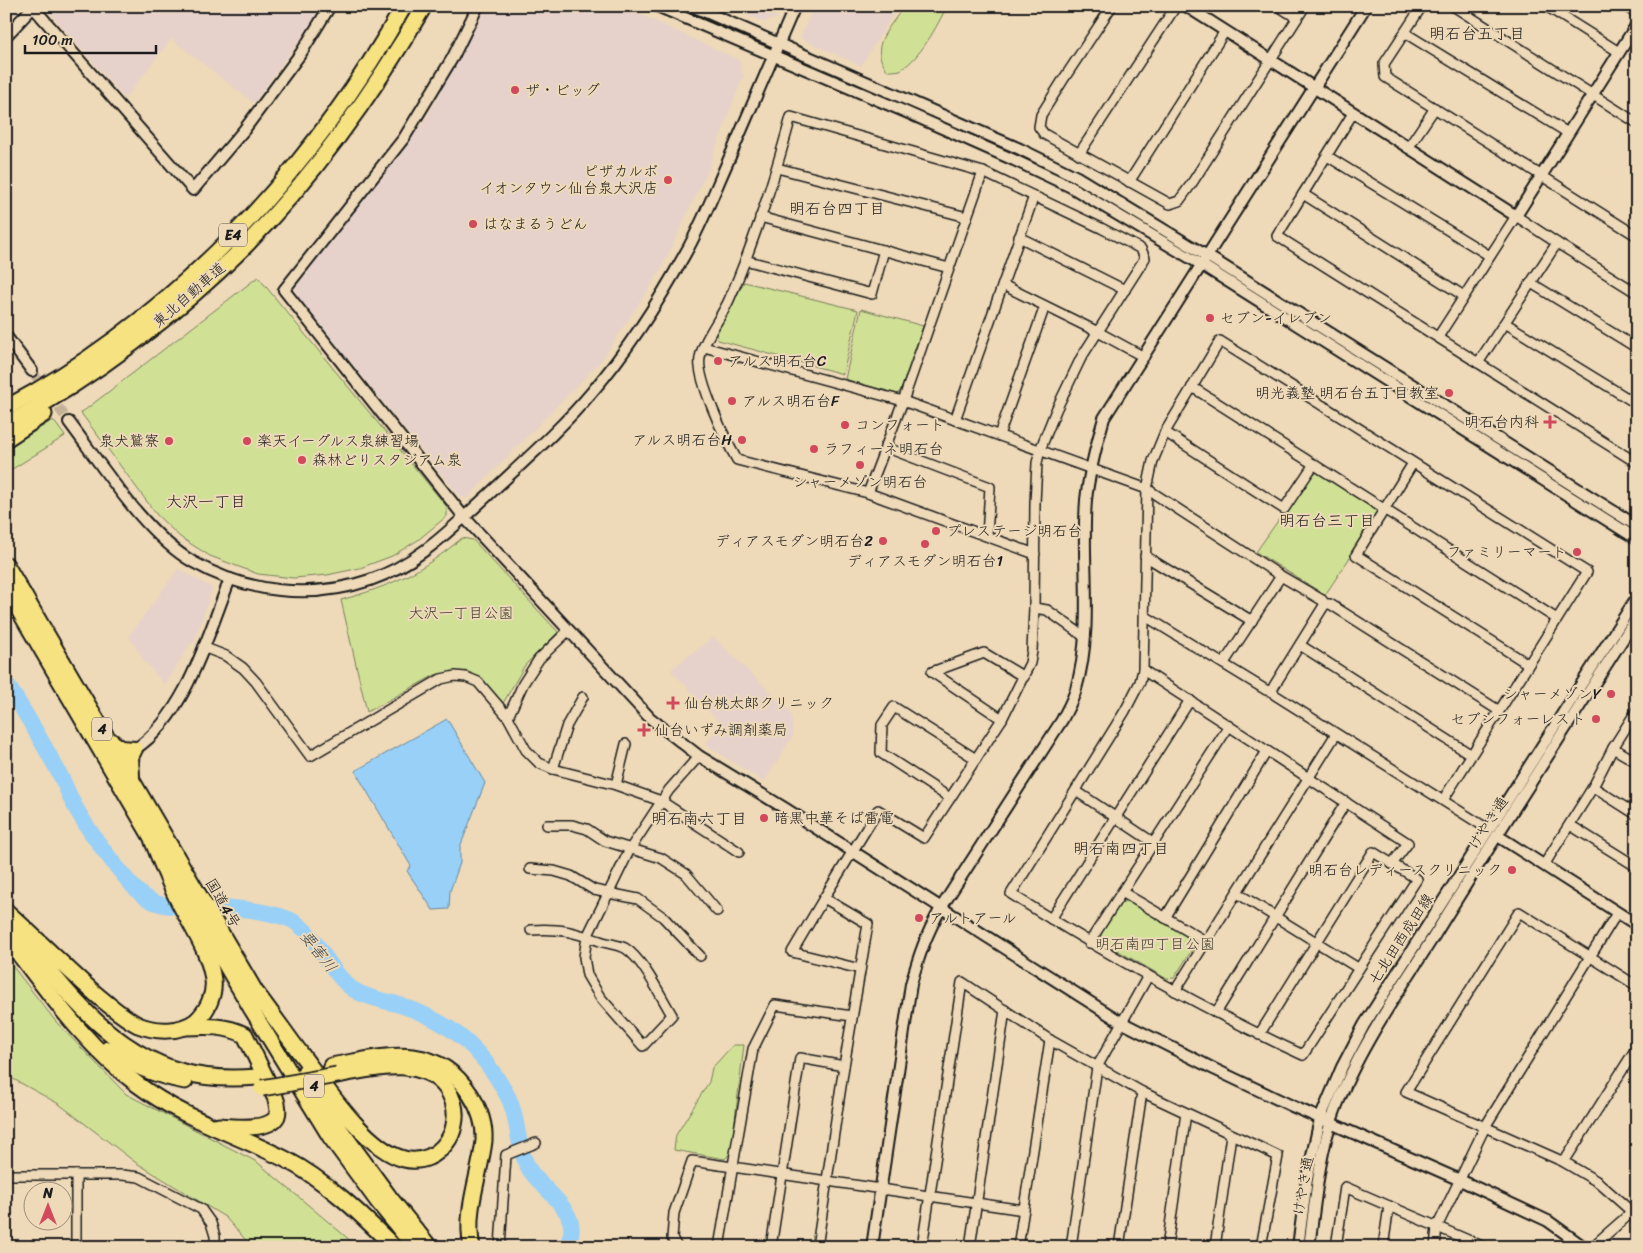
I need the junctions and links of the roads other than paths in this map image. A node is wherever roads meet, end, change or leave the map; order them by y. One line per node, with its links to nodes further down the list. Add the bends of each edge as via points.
1 (330, 6): 18 (street, via 301,53 244,130 193,190)
2 (404, 6): 74 (highway, 東北自動車道 / E4, via 336,114 238,230 178,288 140,319 56,380)
3 (424, 6): 61 (highway, 東北自動車道 / E4, via 378,82 320,159 245,245)
4 (478, 6): 90 (street, via 453,57 404,138 284,290)
5 (657, 6): 27 (street)
6 (692, 6): 25 (street)
7 (795, 6): 25 (street)
8 (1112, 6): 36 (street, via 1041,115 1039,127 1044,134)
9 (1176, 6): 36 (street)
10 (1186, 6): 22 (street)
11 (1278, 6): 20 (street)
12 (1305, 6): 20 (street)
13 (1366, 6): 29 (street)
14 (1422, 6): 23 (street)
15 (1454, 6): 30 (street)
16 (1546, 6): 26 (street)
17 (1625, 6): 19 (street)
18 (33, 7): 24 (street)
19 (1637, 14)
20 (1297, 18): 28 (street)
21 (1637, 24): 26 (street)
22 (1225, 31): 28 (street); 41 (street)
23 (1406, 33): 31 (street, via 1384,64 1385,77); 34 (street)
24 (6, 36)
25 (779, 44): 27 (street); 53 (street, via 1060,169 1125,205)
26 (1619, 52): 30 (street)
27 (774, 55): 53 (street, via 1071,187); 90 (street, via 686,252 645,321 592,392)
28 (1270, 59): 29 (street); 41 (street, via 1179,201 1170,204)
29 (1314, 87): 32 (street); 53 (street)
30 (1592, 94): 33 (street); 34 (street)
31 (1435, 108): 35 (street); 40 (street)
32 (1353, 113): 35 (street); 37 (street)
33 (1636, 122)
34 (1568, 133): 40 (street)
35 (1408, 148): 44 (street)
36 (1079, 154): 41 (street)
37 (1327, 156): 42 (street); 51 (street)
38 (777, 168): 39 (street, via 791,117); 45 (street); 46 (street)
39 (983, 172): 43 (street); 46 (street)
40 (1541, 176): 44 (street); 47 (street)
41 (1130, 182)
42 (1303, 194): 59 (street); 65 (street, via 1277,236)
43 (1034, 196): 48 (street); 57 (street, via 1141,249 1145,258)
44 (1516, 216): 49 (street); 51 (street)
45 (760, 217): 50 (street); 52 (street)
46 (967, 218): 54 (street)
47 (1637, 236)
48 (1019, 237): 56 (street); 57 (street)
49 (1557, 243): 55 (street); 58 (street)
50 (884, 250): 52 (street, via 872,294); 54 (street)
51 (1490, 256): 59 (street)
52 (745, 260): 66 (street, via 729,301)
53 (1205, 260): 68 (street); 91 (street); 93 (street)
54 (949, 268): 72 (street)
55 (1531, 283): 62 (street); 67 (street)
56 (1003, 285): 60 (street); 75 (street)
57 (1125, 290): 63 (street)
58 (1637, 293)
59 (1464, 296): 65 (street)
60 (1045, 306): 63 (street); 79 (street)
61 (170, 314): 77 (highway, 東北自動車道 / E4, via 89,373); 80 (highway, via 94,379)
62 (1505, 323): 69 (street); 73 (street)
63 (1098, 332): 68 (street); 82 (street, via 1077,367)
64 (6, 336): 70 (street)
65 (1438, 337): 69 (street)
66 (704, 347): 72 (street); 88 (street, via 700,357 700,375 737,460)
67 (1637, 348)
68 (1144, 357): 86 (street, via 1104,418)
69 (1478, 363): 84 (street)
70 (32, 371)
71 (1192, 388): 78 (street); 83 (street, via 1220,341); 85 (street)
72 (903, 401): 75 (street); 81 (street)
73 (1637, 404)
74 (6, 408)
75 (955, 420): 79 (street)
76 (69, 422): 98 (street, via 150,527 192,562)
77 (6, 425)
78 (1165, 432): 85 (street, via 1284,509); 87 (street, via 1153,461)
79 (999, 435): 82 (street)
80 (6, 439)
81 (886, 447): 88 (street); 92 (street, via 990,487)
82 (1040, 450): 86 (street); 94 (street)
83 (1413, 463): 89 (street); 105 (street, via 1587,572)
84 (1637, 463)
85 (1314, 464): 89 (street)
86 (1090, 468): 87 (street); 108 (street, via 1086,501)
87 (1147, 489): 95 (street); 97 (street)
88 (868, 492): 92 (street)
89 (1384, 509): 105 (street); 112 (street, via 1356,555)
90 (464, 517): 98 (street, via 410,561 389,573 351,586 310,592 288,591); 107 (street)
91 (1637, 526)
92 (987, 536): 94 (street)
93 (1637, 540)
94 (1035, 554): 102 (street)
95 (1145, 556): 103 (street); 106 (street)
96 (6, 564): 124 (highway, 国道4号 / 4)
97 (1281, 576): 101 (street); 106 (street)
98 (230, 579): 110 (street)
99 (6, 590): 149 (highway, 4)
100 (1637, 597): 147 (street, 七北田西成田線)
101 (1325, 604): 109 (street); 118 (street, via 1330,604)
102 (1034, 608): 108 (street, via 1047,610); 114 (street, via 1032,651)
103 (1145, 616): 111 (street); 113 (street)
104 (1637, 617): 148 (street, けやき通)
105 (1557, 619): 112 (street)
106 (1252, 621): 111 (street)
107 (568, 631): 120 (street, via 539,660 523,684); 130 (street, via 650,718)
108 (1085, 637): 162 (street, via 1076,690 1062,720)
109 (1300, 645): 115 (street); 129 (street)
110 (203, 646): 120 (street, via 243,668 310,756 441,679 455,676 478,682); 127 (street, via 181,698 152,735)
111 (1224, 663): 115 (street)
112 (1528, 664): 118 (street)
113 (1143, 670): 117 (street); 138 (street, via 1125,711)
114 (1024, 677): 121 (street); 121 (street, via 984,653 932,672)
115 (1272, 691): 123 (street)
116 (583, 697): 133 (street, via 566,724)
117 (1190, 700): 122 (street); 144 (street)
118 (1498, 710): 129 (street)
119 (1637, 711): 126 (street)
120 (508, 717): 133 (street, via 526,750 539,763)
121 (1002, 719): 131 (street)
122 (1229, 726): 128 (street); 150 (street)
123 (1336, 734): 134 (street); 140 (street)
124 (107, 737): 127 (highway, via 121,748); 135 (highway, 国道4号 / 4)
125 (626, 744): 136 (street)
126 (1613, 748): 132 (street); 137 (street)
127 (134, 749): 135 (highway, via 130,762)
128 (1267, 751): 134 (street); 170 (street)
129 (1470, 754): 140 (street)
130 (699, 756): 141 (street); 153 (street)
131 (976, 759): 139 (street); 139 (street, via 894,707 882,725 881,753)
132 (1637, 762)
133 (552, 769): 136 (street)
134 (1308, 777): 142 (street); 160 (street)
135 (134, 784): 167 (highway, 国道4号 / 4, via 199,893)
136 (616, 785): 141 (street)
137 (1593, 788): 143 (street); 146 (street)
138 (1076, 790): 144 (street); 169 (street, via 1011,894)
139 (950, 798): 153 (street, via 924,838 878,810)
140 (1442, 800): 147 (street)
141 (661, 801): 151 (street); 152 (street)
142 (1346, 802): 154 (street, via 1408,843); 168 (street)
143 (1637, 815)
144 (1116, 817): 150 (street); 169 (street)
145 (547, 825): 151 (street, via 587,829 606,841)
146 (1570, 825): 155 (street); 156 (street)
147 (1488, 829): 201 (street, 七北田西成田線, via 1364,1024)
148 (1498, 836): 155 (street); 202 (street, けやき通, via 1370,1039)
149 (153, 842): 167 (highway, via 179,893)
150 (1154, 843): 158 (street)
151 (630, 849): 159 (street); 164 (street, via 661,858 686,874)
152 (739, 852)
153 (853, 852): 161 (street); 162 (street)
154 (1392, 864): 177 (street, via 1373,852); 180 (street, via 1417,879)
155 (1544, 865): 165 (street)
156 (1637, 867)
157 (530, 869): 159 (street, via 571,876 594,890)
158 (1122, 892): 170 (street); 176 (street)
159 (607, 893): 174 (street); 178 (street, via 638,899 663,917)
160 (1237, 893): 168 (street); 175 (street)
161 (824, 898): 181 (street, via 868,924); 181 (street, via 792,952)
162 (941, 908): 190 (street); 214 (street, via 919,954 911,984)
163 (6, 911): 191 (highway, via 86,985 137,1024 166,1030)
164 (717, 911)
165 (1617, 913): 171 (street); 179 (street)
166 (6, 915): 198 (highway, via 71,996 102,1027 140,1054 162,1065 200,1076)
167 (199, 916): 185 (highway, 国道4号 / 4); 191 (highway, via 213,983 206,1010); 224 (highway, 国道4号 / 4, via 250,1007 330,1137)
168 (1275, 917): 177 (street); 188 (street)
169 (1051, 918): 176 (street)
170 (1165, 918): 175 (street)
171 (1637, 926)
172 (531, 930): 174 (street, via 553,928)
173 (6, 937): 186 (highway)
174 (587, 937): 174 (street, via 584,957 587,975 600,997 643,1046 672,1015 644,967 626,949)
175 (1205, 942): 184 (street)
176 (1089, 943): 182 (street)
177 (1316, 943): 180 (street); 192 (street)
178 (700, 956)
179 (1591, 956): 183 (street); 204 (street); 204 (street, via 1519,912 1406,1092)
180 (1358, 968): 192 (street, via 1303,1055)
181 (860, 969): 189 (street)
182 (1148, 976): 184 (street); 190 (street)
183 (1637, 986)
184 (1175, 991): 188 (street)
185 (257, 994): 197 (highway, via 338,1105 389,1153 414,1160 433,1155 454,1130 456,1118 451,1096 438,1079 425,1072 399,1066); 225 (highway, 国道4号 / 4, via 341,1130)
186 (60, 1007): 198 (highway, via 110,1051 159,1075 229,1087); 203 (highway, via 102,1054 136,1084)
187 (1005, 1010): 193 (street); 215 (street, via 962,982); 216 (street)
188 (1216, 1013): 192 (street)
189 (852, 1016): 195 (street); 208 (street, via 775,1005 753,1049)
190 (1121, 1022): 196 (street); 201 (street)
191 (186, 1027): 203 (highway, via 227,1028 245,1035 278,1105 277,1116 265,1125 246,1128)
192 (1259, 1035)
193 (1050, 1040): 196 (street); 218 (street)
194 (1637, 1047): 207 (street)
195 (844, 1066): 209 (street, via 800,1058); 213 (street)
196 (1097, 1067): 199 (street); 236 (street)
197 (334, 1071): 198 (highway); 226 (highway, via 391,1056 414,1056 444,1068 467,1089 482,1120 484,1138 471,1206)
198 (260, 1082)
199 (1142, 1092): 200 (street); 237 (street)
200 (1186, 1114): 205 (street); 238 (street)
201 (1320, 1119): 202 (street); 241 (street, 七北田西成田線, via 1307,1179)
202 (1330, 1123): 212 (street); 242 (street, けやき通)
203 (209, 1126): 223 (highway, via 286,1160 328,1186)
204 (1485, 1128): 207 (street); 212 (street)
205 (1231, 1135): 239 (street); 240 (street, via 1278,1156)
206 (533, 1144): 227 (street, via 506,1155)
207 (1564, 1162): 219 (street, via 1598,1182)
208 (733, 1167): 209 (street); 228 (street, via 692,1161 674,1213 672,1238); 229 (street)
209 (782, 1174): 213 (street); 230 (street)
210 (6, 1175): 211 (street)
211 (76, 1175): 221 (street); 222 (street, via 139,1177 201,1209 211,1223)
212 (1460, 1180): 220 (street); 247 (street, via 1548,1221)
213 (827, 1181): 214 (street); 231 (street)
214 (881, 1189): 215 (street); 232 (street)
215 (930, 1196): 216 (street); 233 (street)
216 (977, 1203): 218 (street); 234 (street)
217 (1389, 1206): 220 (street); 243 (street, via 1345,1187); 244 (street)
218 (1024, 1210): 235 (street)
219 (1635, 1212): 248 (street)
220 (1437, 1227): 245 (street); 246 (street)
221 (76, 1247)
222 (215, 1247)
223 (394, 1247)
224 (414, 1247)
225 (430, 1247)
226 (472, 1247)
227 (500, 1247)
228 (677, 1247)
229 (719, 1247)
230 (771, 1247)
231 (817, 1247)
232 (872, 1247)
233 (922, 1247)
234 (970, 1247)
235 (1018, 1247)
236 (1071, 1247)
237 (1119, 1247)
238 (1167, 1247)
239 (1215, 1247)
240 (1262, 1247)
241 (1298, 1247)
242 (1309, 1247)
243 (1336, 1247)
244 (1383, 1247)
245 (1435, 1247)
246 (1484, 1247)
247 (1584, 1247)
248 (1592, 1247)

